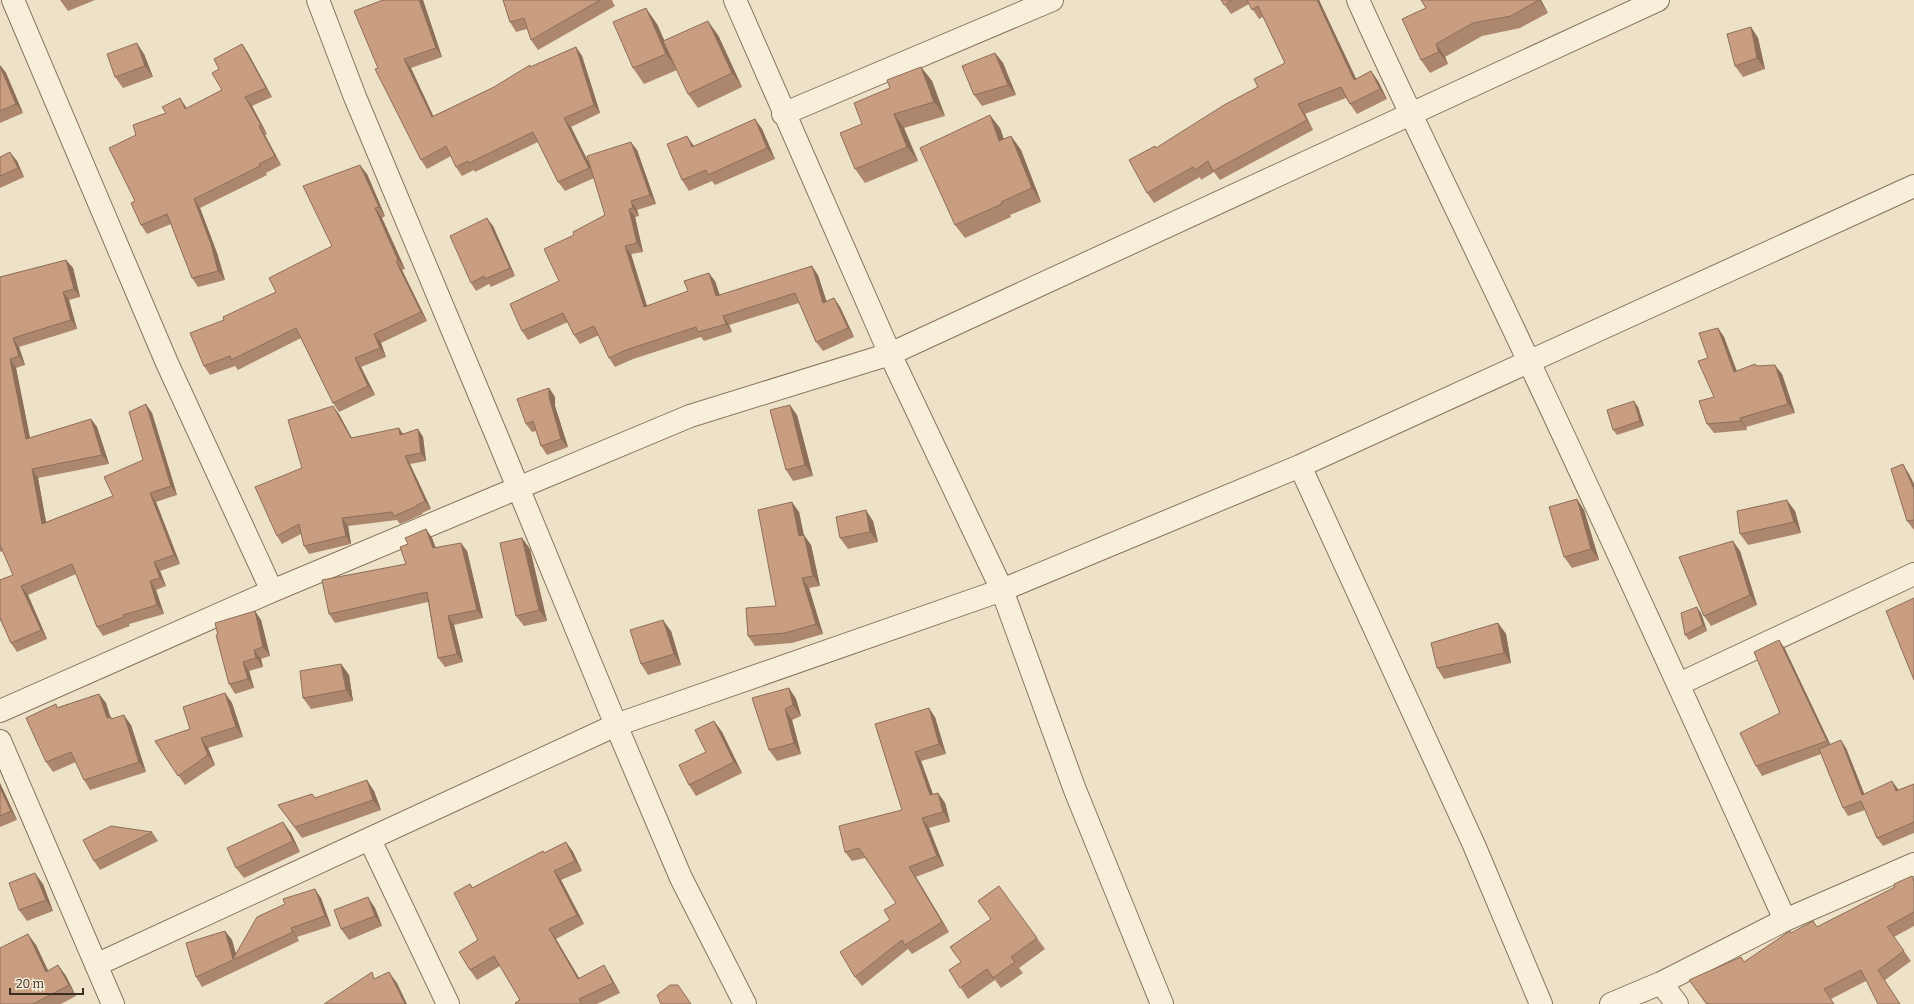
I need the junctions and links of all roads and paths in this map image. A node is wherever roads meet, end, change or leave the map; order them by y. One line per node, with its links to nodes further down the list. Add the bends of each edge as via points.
1 (13, 0): 17 (street, via 167,363)
2 (318, 0): 14 (street, via 355,97)
3 (735, 0): 8 (street)
4 (1052, 0): 8 (street)
5 (1358, 0): 9 (street)
6 (1658, 0): 7 (street)
7 (1629, 6): 9 (street)
8 (783, 114): 11 (street)
9 (1410, 114): 11 (street); 12 (street)
10 (1914, 186): 12 (street)
11 (890, 354): 14 (street, via 690,416); 16 (street)
12 (1529, 361): 13 (street); 18 (street)
13 (1300, 466): 16 (street); 31 (street, via 1474,845)
14 (518, 488): 17 (street); 20 (street)
15 (1914, 574): 18 (street)
16 (1002, 590): 20 (street); 30 (street, via 1075,790)
17 (272, 591): 19 (street)
18 (1679, 684): 24 (street)
19 (0, 711)
20 (616, 725): 22 (street); 29 (street, via 681,878)
21 (0, 741): 25 (street)
22 (370, 840): 25 (street); 28 (street)
23 (1914, 864): 24 (street)
24 (1785, 920): 26 (street)
25 (96, 965): 27 (street)
26 (1661, 983): 32 (street); 33 (street)
27 (113, 1004)
28 (448, 1004)
29 (745, 1004)
30 (1162, 1004)
31 (1541, 1004)
32 (1611, 1004)
33 (1677, 1004)

